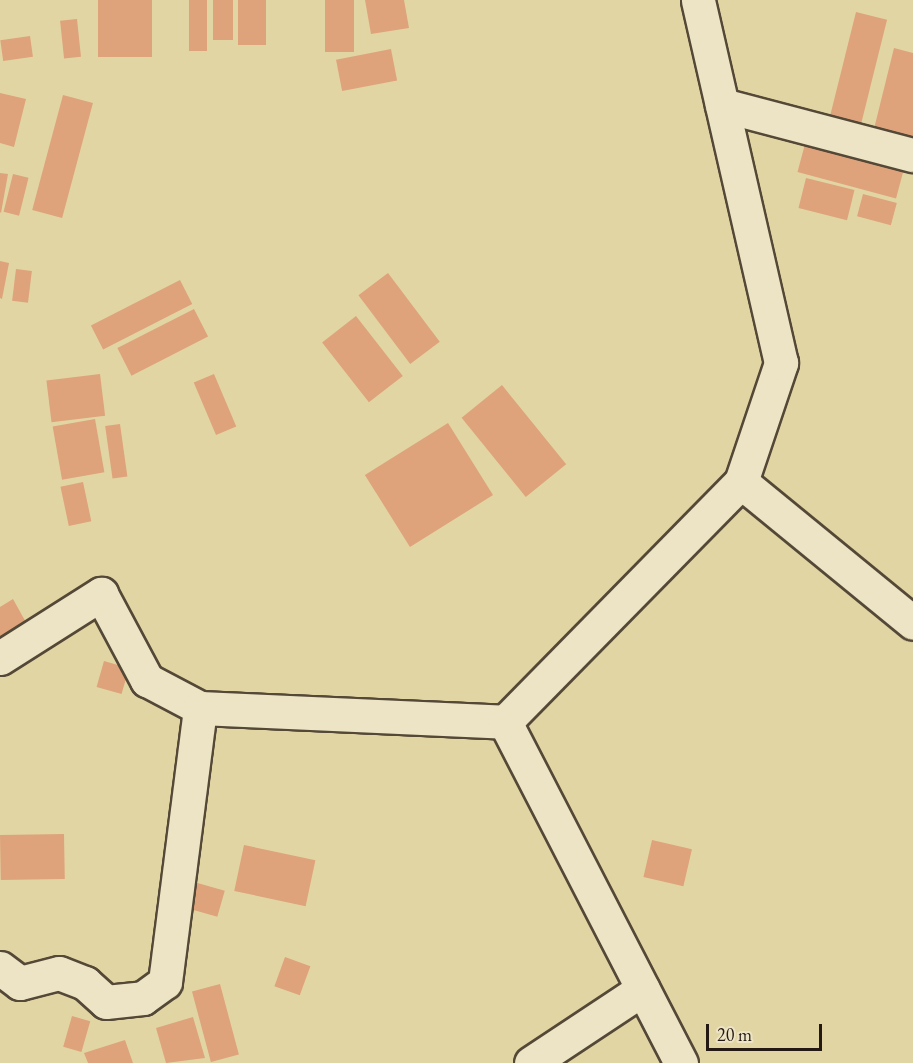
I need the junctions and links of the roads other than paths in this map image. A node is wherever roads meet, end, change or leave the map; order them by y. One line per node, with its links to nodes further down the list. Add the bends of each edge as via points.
1 (698, 0): 2 (street)
2 (722, 105): 3 (street); 4 (street, via 781,363)
3 (913, 155)
4 (741, 482): 5 (street); 8 (street)
5 (913, 623)
6 (0, 658): 7 (street, via 101,594 147,680)
7 (200, 708): 8 (street); 9 (street, via 165,982 143,998 106,1002 85,983 59,973 20,983)
8 (506, 722): 10 (street)
9 (0, 968)
10 (643, 989): 11 (street); 12 (street)
11 (531, 1063)
12 (681, 1063)

